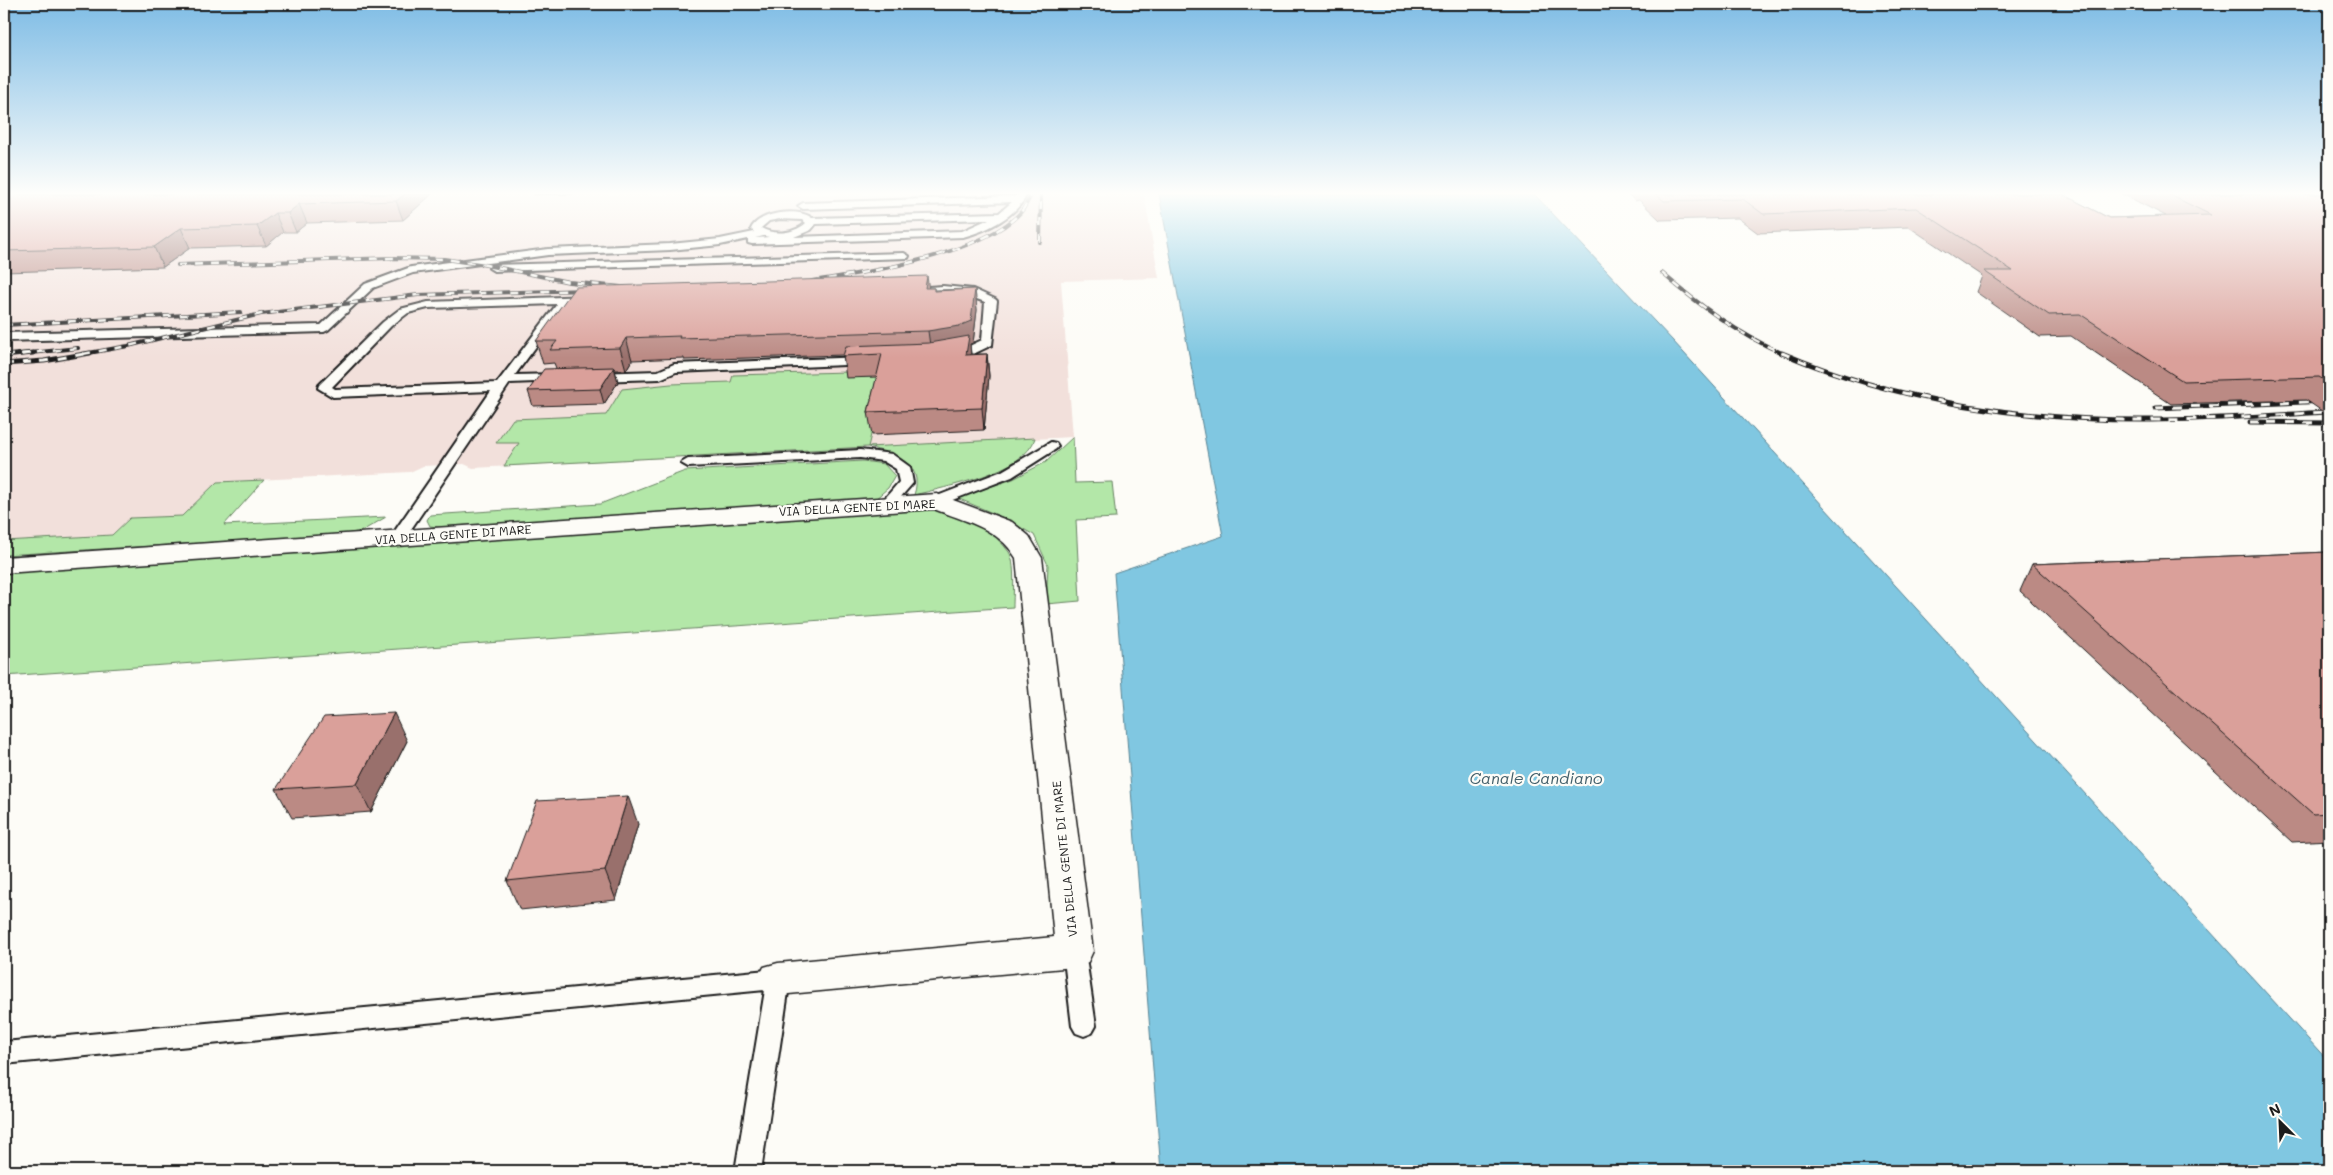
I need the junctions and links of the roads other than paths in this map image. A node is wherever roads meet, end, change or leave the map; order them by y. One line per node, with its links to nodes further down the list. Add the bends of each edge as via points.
1 (625, 249): 3 (lane, via 548,252)
2 (904, 256): 3 (lane)
3 (411, 270): 7 (lane, via 369,286 324,328)
4 (900, 291): 8 (lane, via 959,290 982,295 991,301 988,342 965,353)
5 (604, 299): 6 (lane)
6 (565, 300): 10 (lane); 10 (lane, via 428,305 404,311 324,388 333,393)
7 (4, 337)
8 (939, 357)
9 (874, 361): 10 (lane, via 674,368 660,375)
10 (504, 383): 15 (lane)
11 (1051, 446): 13 (lane, via 1007,474)
12 (688, 463): 14 (lane, via 860,454 888,458 903,468 906,482)
13 (937, 501): 14 (street, VIA DELLA GENTE DI MARE); 17 (street, VIA DELLA GENTE DI MARE, via 1003,527 1020,542 1029,558)
14 (888, 504): 15 (street, VIA DELLA GENTE DI MARE)
15 (398, 538): 16 (street, VIA DELLA GENTE DI MARE)
16 (4, 565)
17 (1074, 951): 18 (street, VIA DELLA GENTE DI MARE); 19 (lane)
18 (778, 979): 20 (lane); 21 (lane)
19 (1084, 1026)
20 (4, 1053)
21 (748, 1171)

